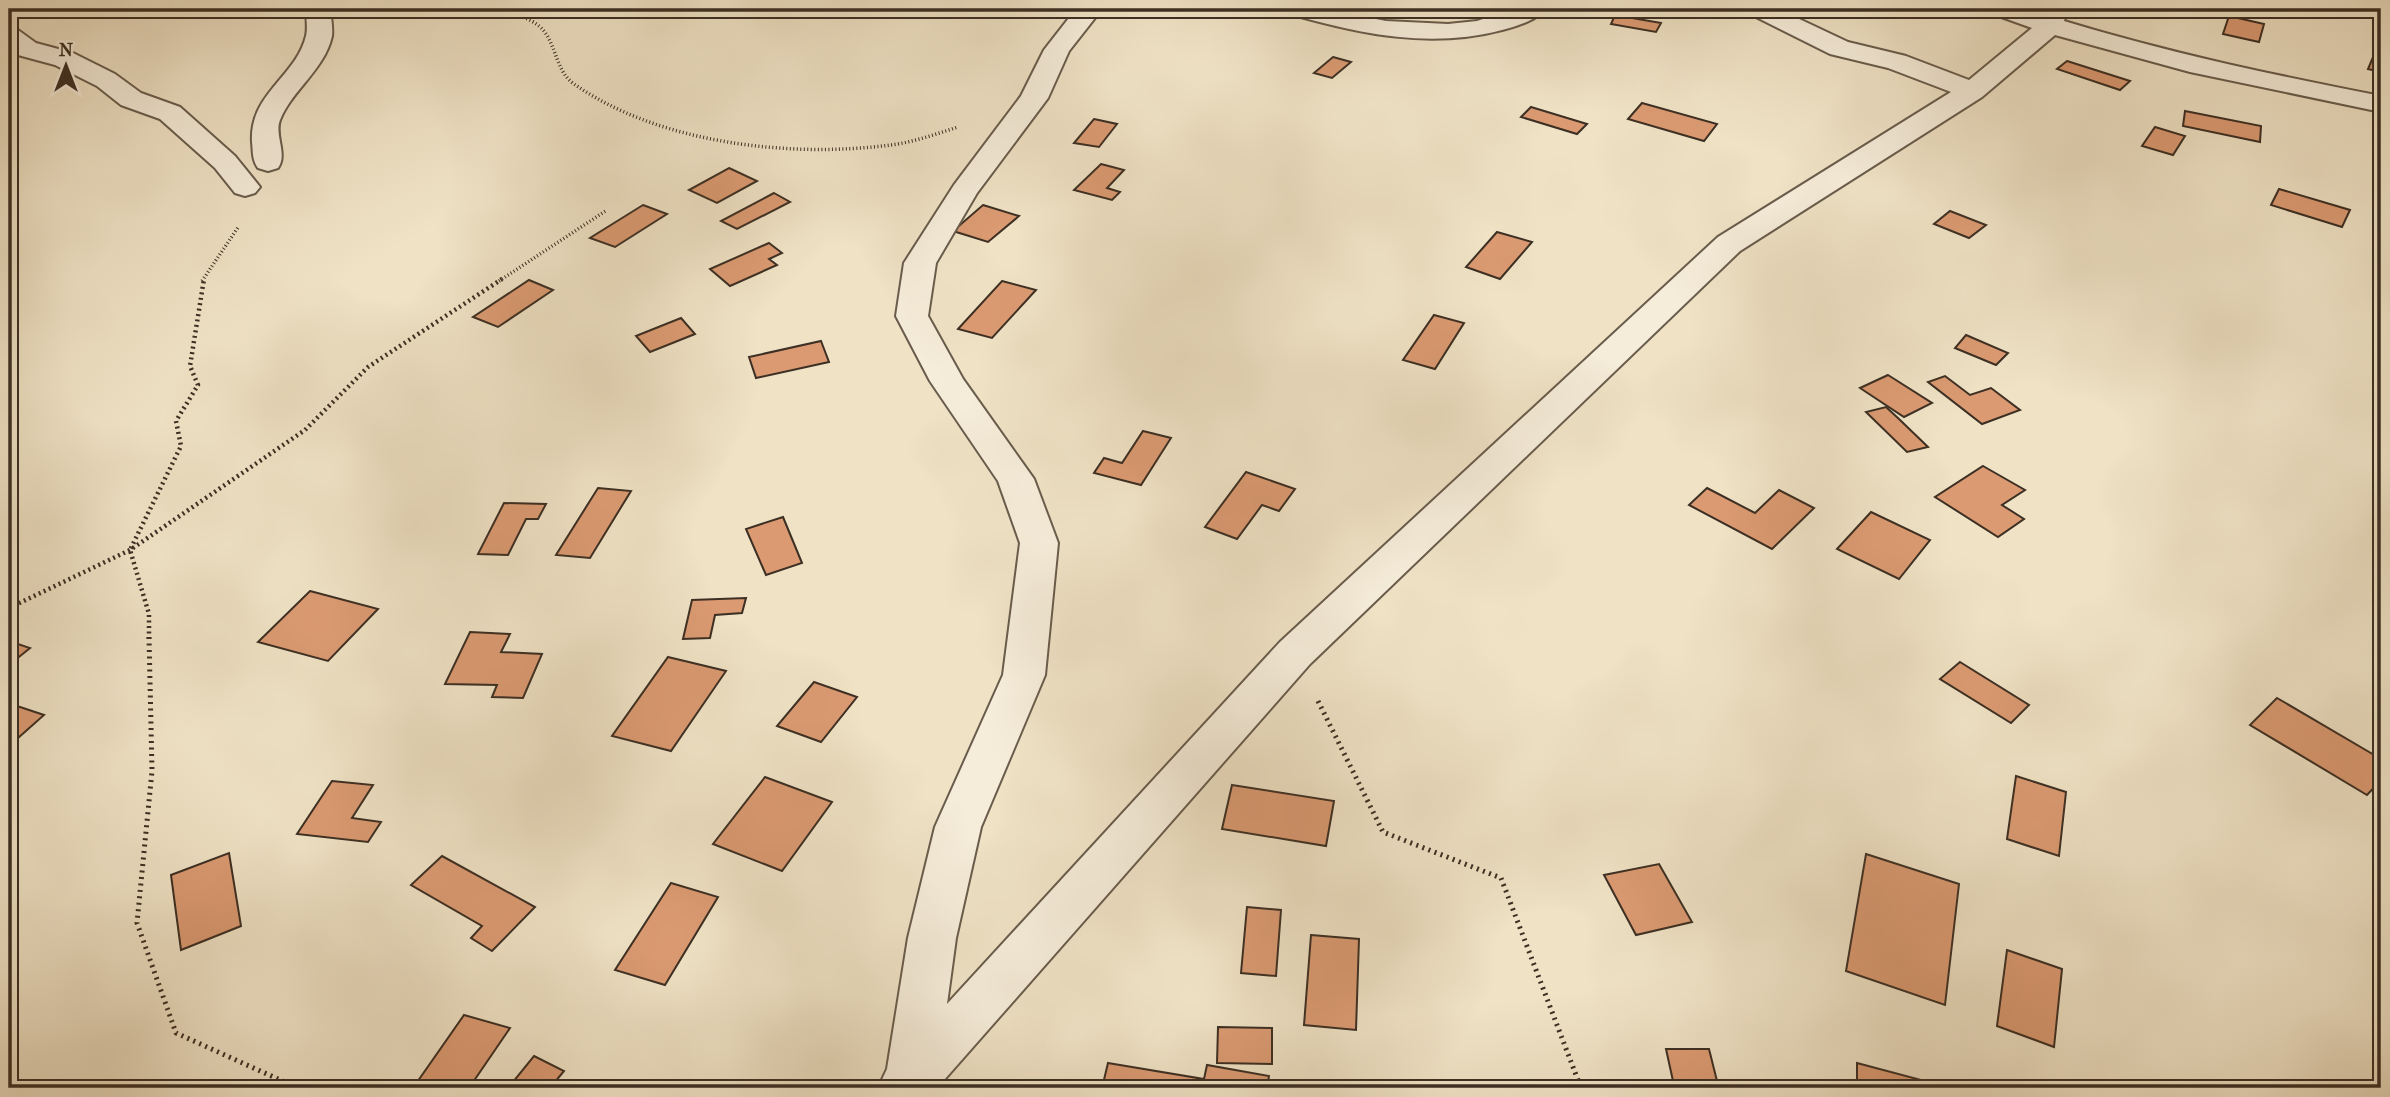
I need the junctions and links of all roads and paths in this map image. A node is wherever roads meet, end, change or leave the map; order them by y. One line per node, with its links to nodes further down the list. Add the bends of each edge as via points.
1 (318, 9): 13 (street, via 319,36 265,123)
2 (500, 9): 12 (path, via 544,30 570,82 605,103 669,129 771,146 827,149 894,144)
3 (1089, 9): 19 (street, via 1057,50 1034,98 964,191 920,263 912,316 947,381 1016,479 1039,543 1024,675 958,827 932,938)
4 (1299, 9): 5 (street, via 1378,28 1425,31 1475,29 1515,19)
5 (1532, 9)
6 (1759, 9): 10 (street, via 1839,48 1897,62)
7 (2002, 9): 8 (street)
8 (2053, 17): 10 (street); 11 (street, via 2257,80)
9 (9, 35): 14 (street, via 27,49 64,59 106,79 131,99 170,113 225,162)
10 (1972, 91): 18 (street, via 1729,244)
11 (2381, 104)
12 (964, 125)
13 (268, 162): 16 (path, via 257,214 234,230 201,283 190,366 198,385 176,421 181,446)
14 (245, 187)
15 (607, 210): 16 (path, via 368,367 305,430)
16 (130, 550): 17 (path); 20 (path, via 149,614 152,771 137,923 176,1032)
17 (9, 608)
18 (1295, 653): 19 (street); 21 (path, via 1382,832 1501,878)
19 (909, 1086)
20 (298, 1088)
21 (1581, 1088)

